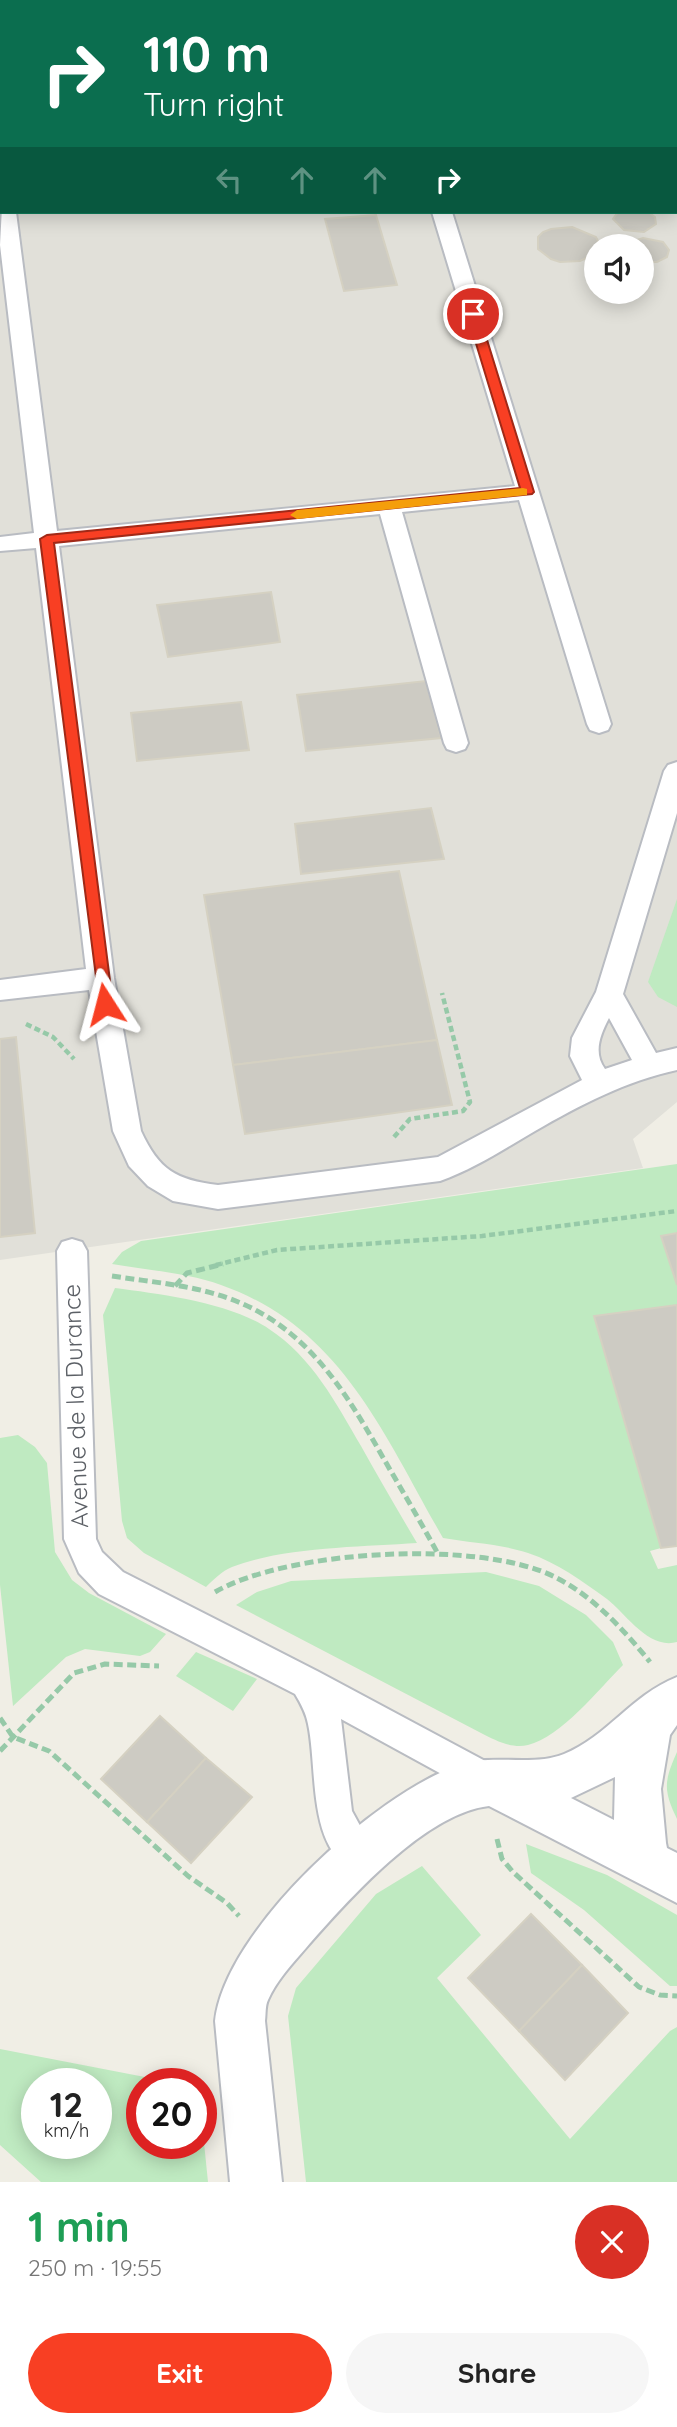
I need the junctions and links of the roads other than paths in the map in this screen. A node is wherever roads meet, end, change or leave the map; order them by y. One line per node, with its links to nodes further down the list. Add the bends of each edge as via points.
1 (6, 214): 5 (lane)
2 (443, 214): 3 (lane)
3 (528, 492): 4 (lane); 7 (lane)
4 (388, 505): 5 (lane); 8 (lane)
5 (47, 539): 6 (lane); 10 (lane)
6 (0, 544)
7 (599, 724)
8 (456, 743)
9 (677, 771): 12 (lane)
10 (101, 978): 11 (lane); 15 (lane, via 127,1131 139,1158 158,1178 183,1193 218,1197 440,1169)
11 (0, 990)
12 (609, 994): 14 (lane); 15 (lane, via 586,1044 586,1063)
13 (677, 1059): 14 (lane)
14 (648, 1064): 15 (lane)
15 (601, 1083)
16 (72, 1261): 17 (lane, Avenue de la Durance, via 80,1539 90,1562 111,1583)
17 (307, 1683): 19 (lane, Avenue de la Durance); 20 (lane, via 326,1725 336,1822)
18 (664, 1707): 19 (street, via 614,1750 578,1772 546,1784); 21 (street, via 640,1752 636,1797 637,1830)
19 (490, 1782): 20 (street, via 460,1788 403,1819); 21 (street)
20 (358, 1855): 22 (street, via 272,1950 242,1999 240,2021)
21 (662, 1871)
22 (256, 2182)

